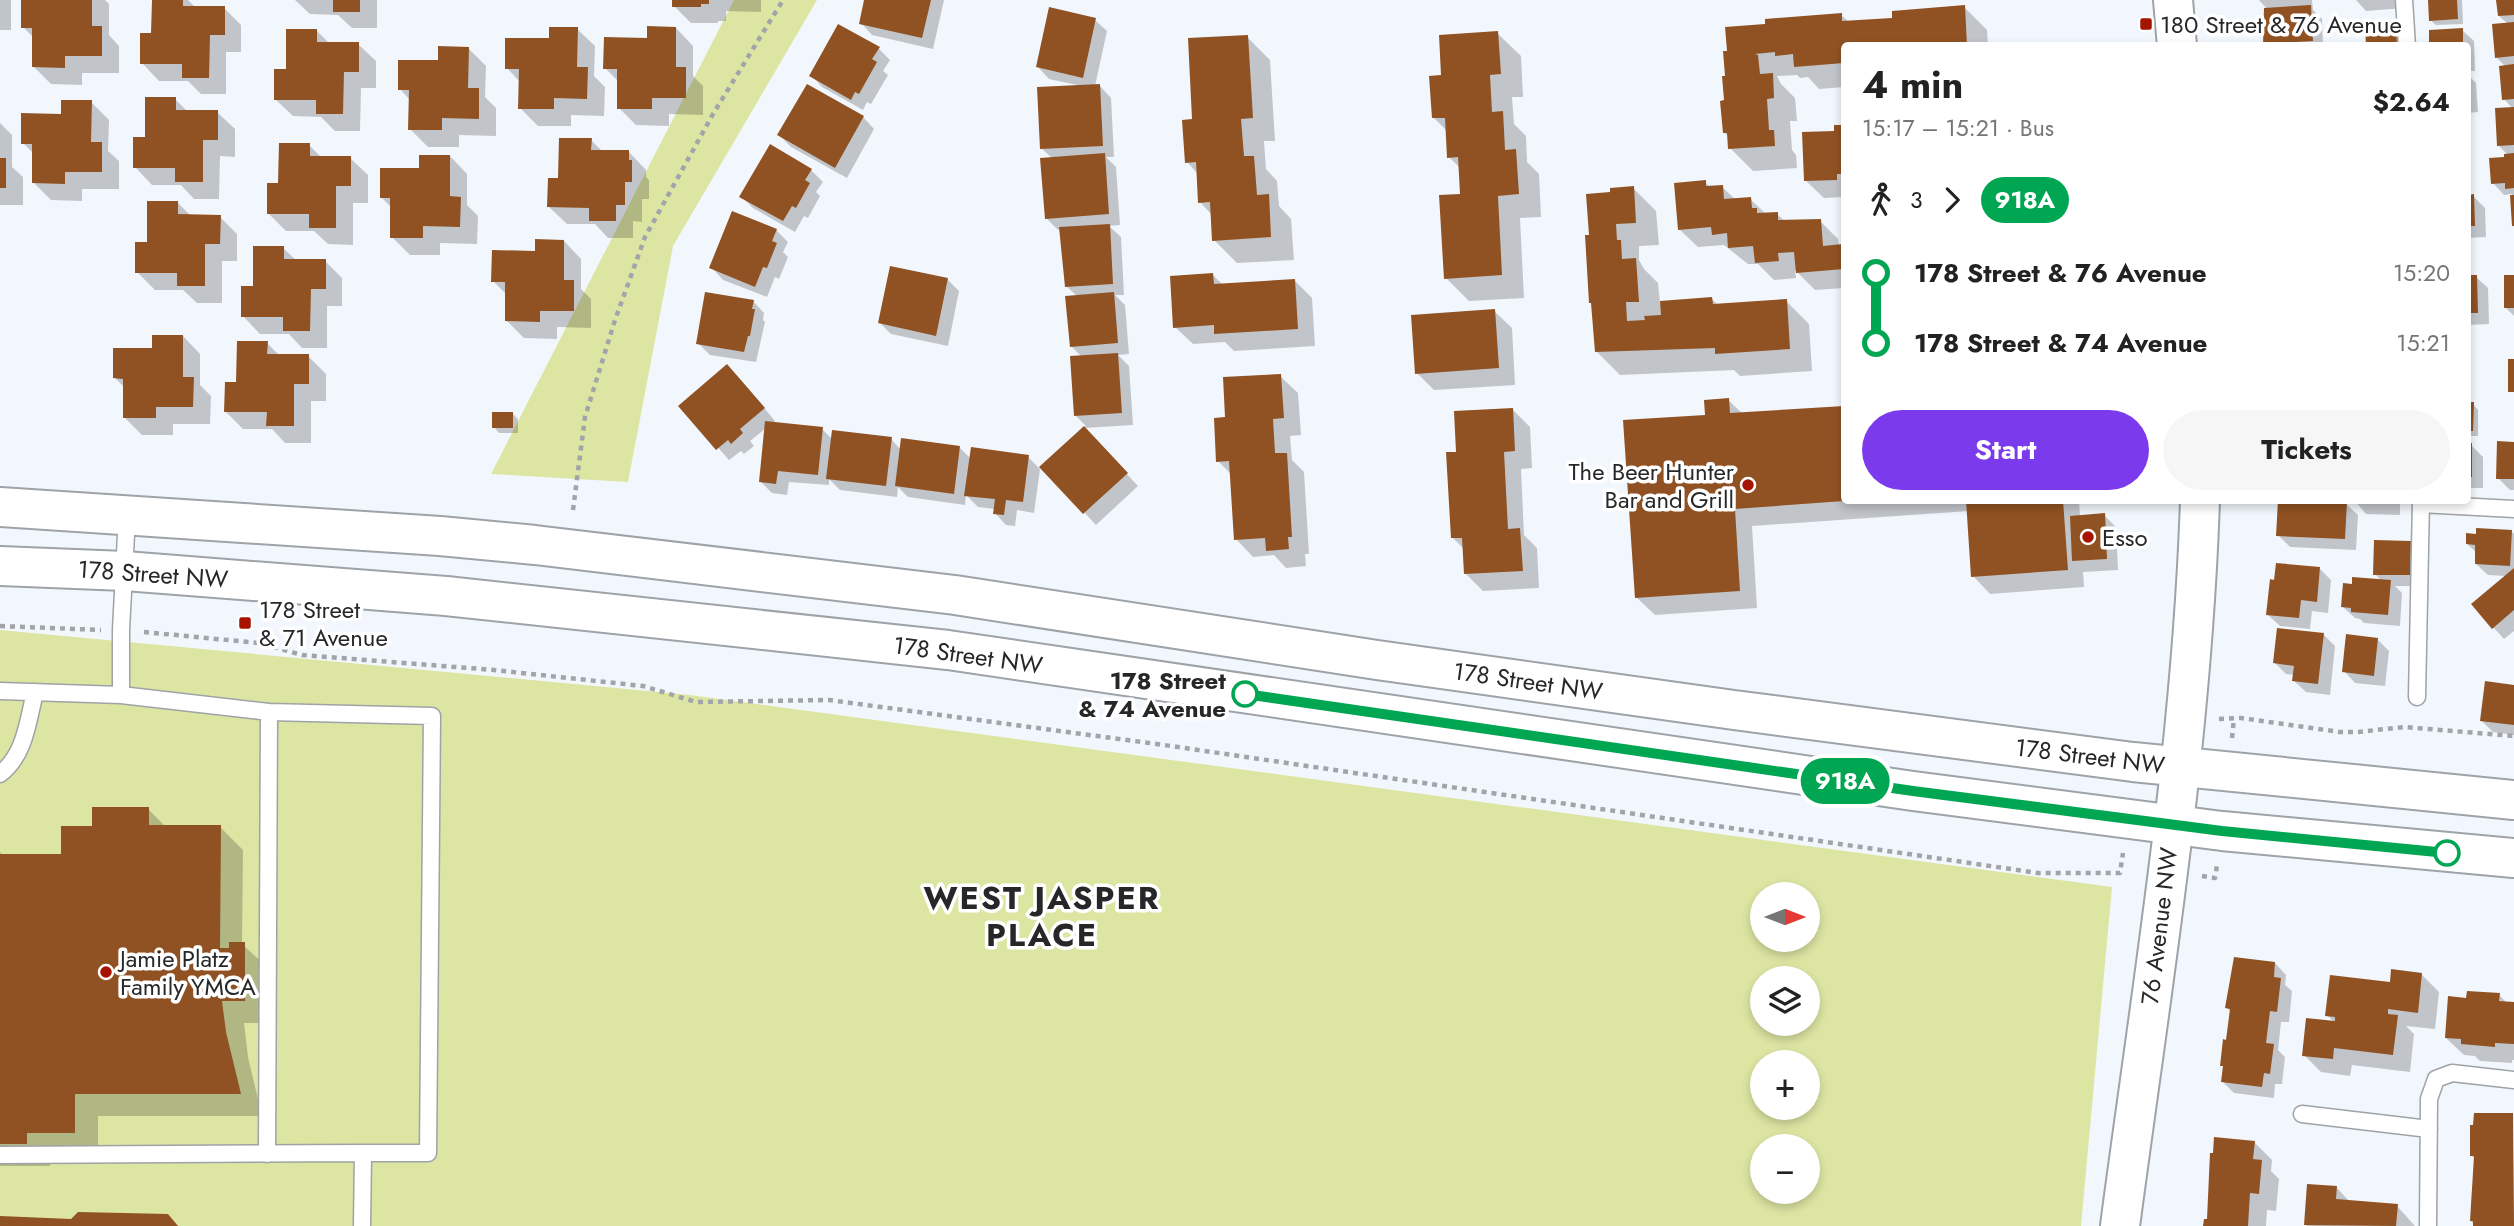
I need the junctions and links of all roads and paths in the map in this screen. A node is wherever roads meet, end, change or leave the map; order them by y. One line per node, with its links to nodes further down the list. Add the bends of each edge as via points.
1 (783, 0): 11 (path, via 645,237 585,417)
2 (2174, 0): 4 (main road)
3 (2404, 0): 5 (lane)
4 (2177, 42)
5 (2407, 42)
6 (2200, 504): 26 (main road, 76 Avenue NW, via 2196,610)
7 (2421, 504): 22 (lane)
8 (2448, 504): 10 (lane)
9 (0, 507): 12 (main road, 178 Street NW)
10 (2514, 509)
11 (573, 510)
12 (127, 515): 14 (lane); 15 (main road, 178 Street NW, via 453,537)
13 (0, 566): 14 (main road, 178 Street NW)
14 (125, 571): 17 (lane); 18 (main road, 178 Street NW, via 446,596)
15 (955, 596): 18 (main road); 26 (main road, 178 Street NW, via 1720,708)
16 (0, 626): 17 (path)
17 (121, 630): 21 (lane); 31 (path, via 259,643 302,655 643,686 696,702 829,700 2038,873)
18 (948, 650): 29 (main road, 178 Street NW, via 1899,789)
19 (0, 691): 20 (lane)
20 (35, 692): 21 (lane); 27 (lane, via 23,744 11,766)
21 (121, 695): 23 (lane)
22 (2417, 697)
23 (269, 712): 35 (lane, via 432,716 428,1153); 36 (lane)
24 (2241, 718): 25 (path, via 2340,732 2404,727)
25 (2514, 736)
26 (2179, 767): 28 (main road, 178 Street NW); 29 (main road, 76 Avenue NW)
27 (0, 774)
28 (2514, 800)
29 (2173, 823): 30 (main road, 178 Street NW); 39 (main road, 76 Avenue NW)
30 (2514, 858)
31 (2120, 873)
32 (2514, 1080): 34 (lane, via 2452,1073 2436,1079 2428,1099)
33 (2302, 1114): 34 (lane)
34 (2428, 1129): 40 (lane)
35 (363, 1153): 36 (lane); 38 (lane)
36 (267, 1154): 37 (lane)
37 (0, 1155)
38 (362, 1226)
39 (2120, 1226)
40 (2428, 1226)

